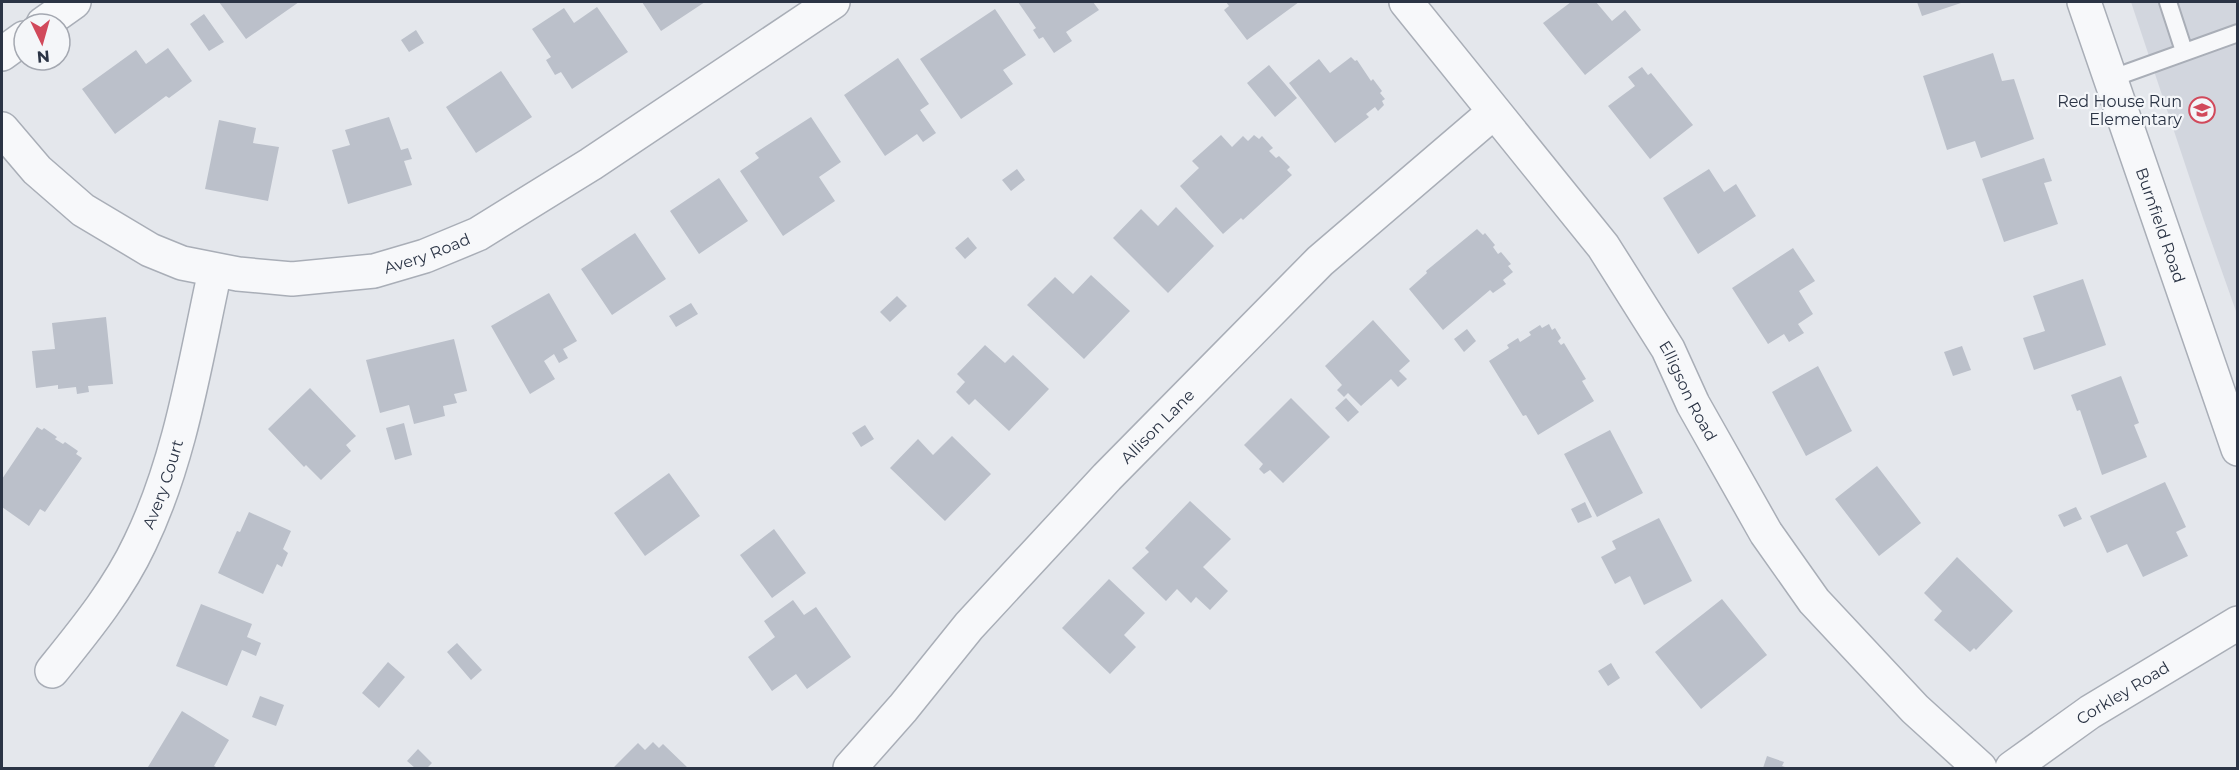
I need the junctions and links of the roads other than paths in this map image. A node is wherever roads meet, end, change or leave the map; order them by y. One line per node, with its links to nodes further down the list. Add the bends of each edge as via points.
1 (74, 2): 6 (street)
2 (832, 2): 12 (street, Avery Road, via 591,164 478,234 374,271 292,279)
3 (1406, 2): 10 (street, Elligson Road)
4 (2084, 2): 9 (street, Burnfield Road)
5 (2168, 2): 8 (lane)
6 (60, 12)
7 (2238, 33): 8 (lane)
8 (2184, 51): 9 (lane)
9 (2110, 79): 13 (street, Burnfield Road)
10 (1494, 112): 16 (street, Allison Lane, via 1320,261 1115,468 969,626); 17 (street, Elligson Road, via 1623,276 1668,348 1693,404 1766,534 1814,602 1915,709)
11 (2, 129): 12 (street, Avery Road, via 37,170 83,210 150,250)
12 (215, 271): 15 (street, Avery Court, via 172,461 157,506 116,588)
13 (2238, 449)
14 (2238, 623): 18 (street, Corkley Road, via 2090,712)
15 (52, 670)
16 (850, 768)
17 (1980, 768)
18 (2012, 768)

